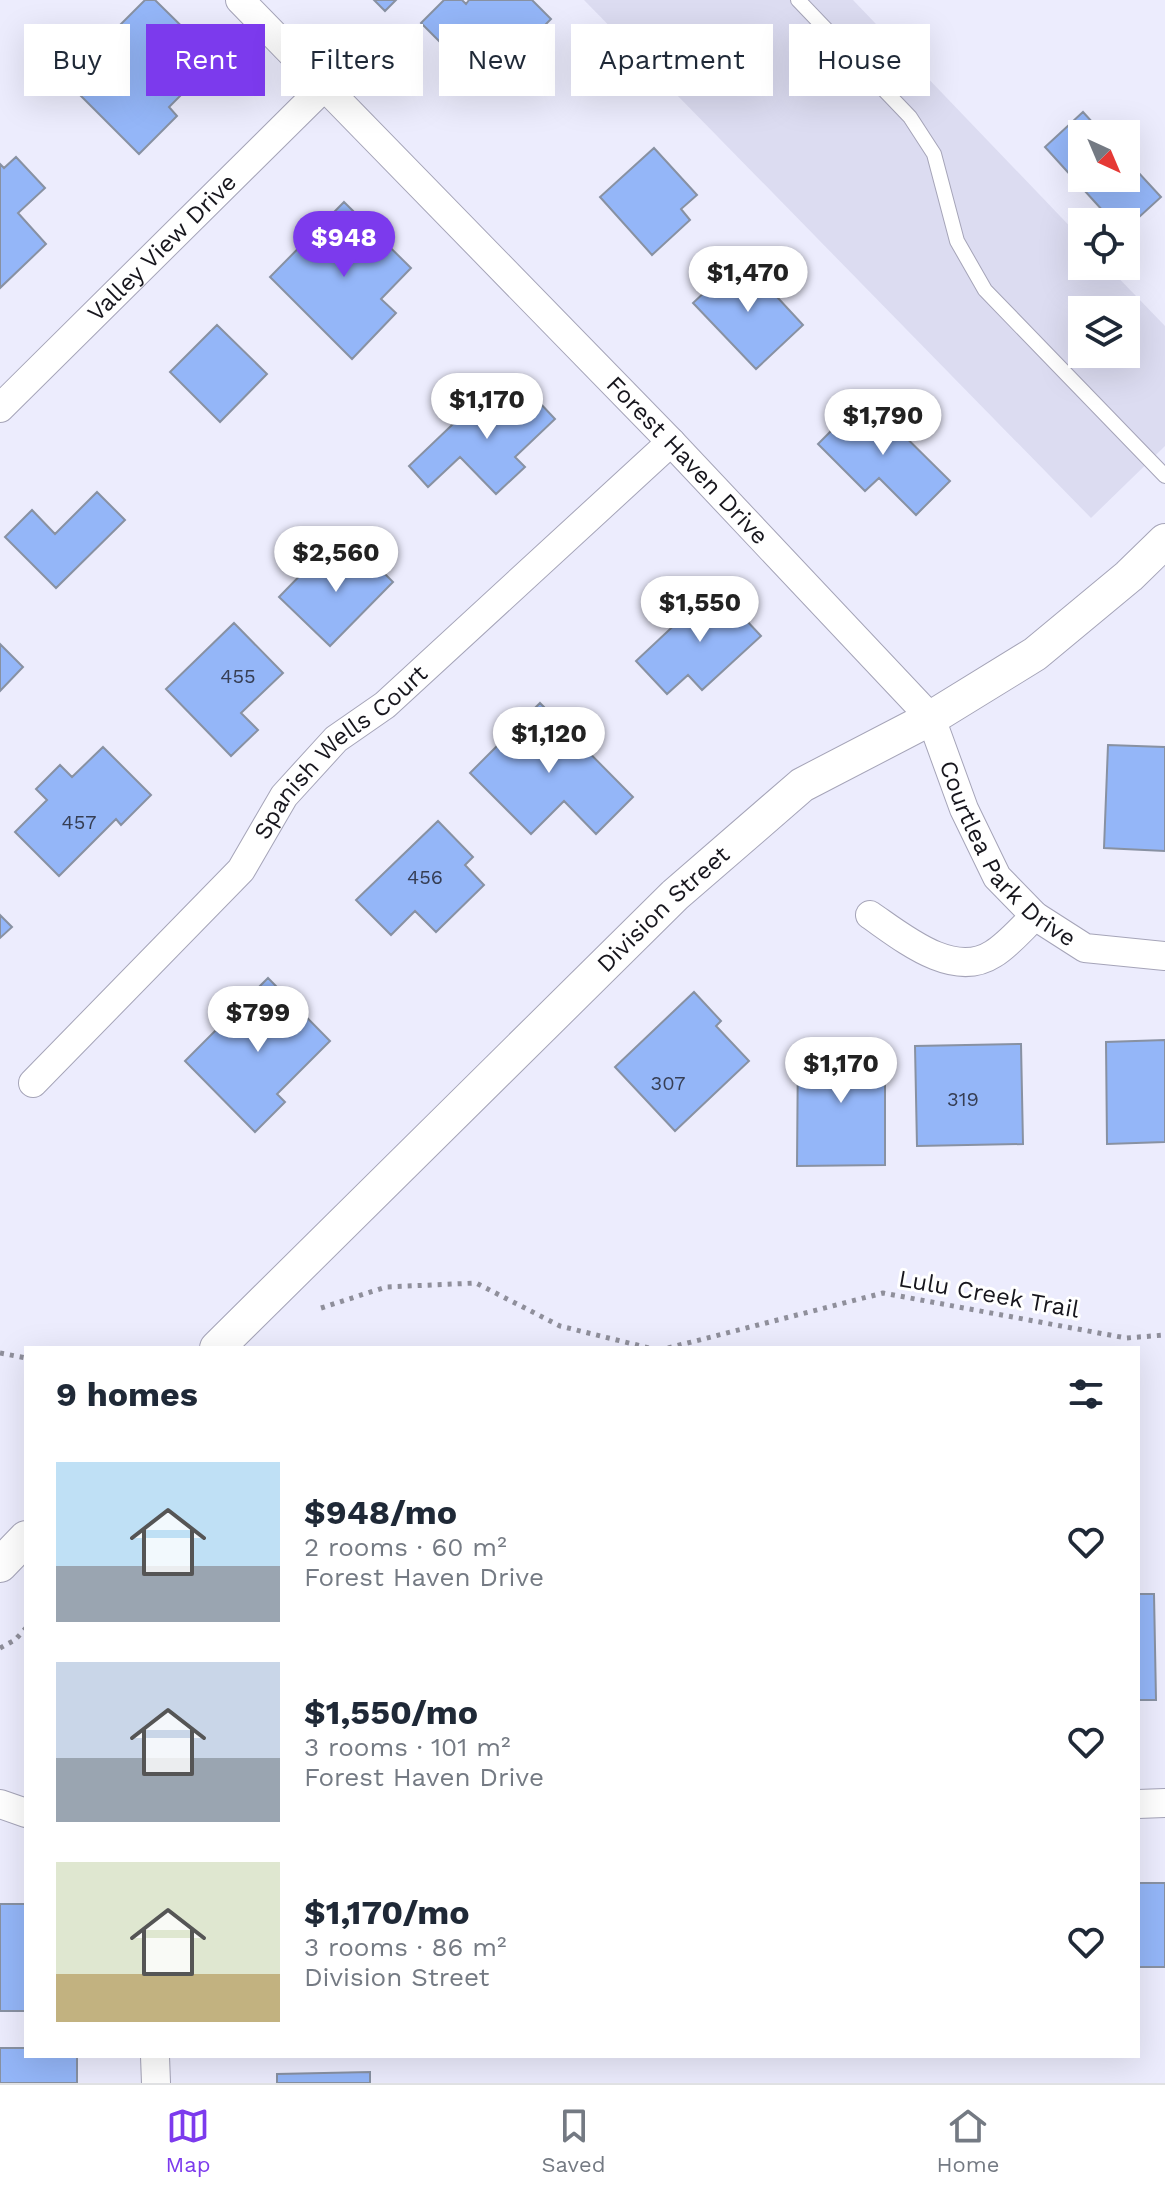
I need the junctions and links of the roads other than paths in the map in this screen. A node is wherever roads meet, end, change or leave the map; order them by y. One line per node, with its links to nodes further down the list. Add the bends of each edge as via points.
1 (240, 0): 3 (street, Forest Haven Drive)
2 (798, 0): 8 (lane, via 910,117 934,154 957,241 985,290)
3 (281, 42)
4 (315, 96): 6 (street, Valley View Drive)
5 (333, 96): 7 (street, Forest Haven Drive)
6 (0, 408)
7 (671, 442): 10 (street, Forest Haven Drive); 14 (street, Spanish Wells Court, via 385,705 336,739 284,796 241,870)
8 (1165, 476)
9 (1165, 541): 10 (street, Division Street, via 1035,654)
10 (931, 718): 12 (street, Courtlea Park Drive, via 964,809 997,877); 15 (street, Division Street, via 802,785 675,895)
11 (870, 915): 12 (street, via 926,953 964,962 992,955)
12 (1035, 916): 13 (street, Courtlea Park Drive, via 1085,948)
13 (1165, 956)
14 (33, 1083)
15 (219, 1346)
16 (24, 1540): 17 (street)
17 (0, 1565)
18 (1165, 1803): 20 (street)
19 (0, 1804): 21 (street)
20 (1140, 1804)
21 (24, 1812)
22 (155, 2058): 23 (street)
23 (156, 2083)

